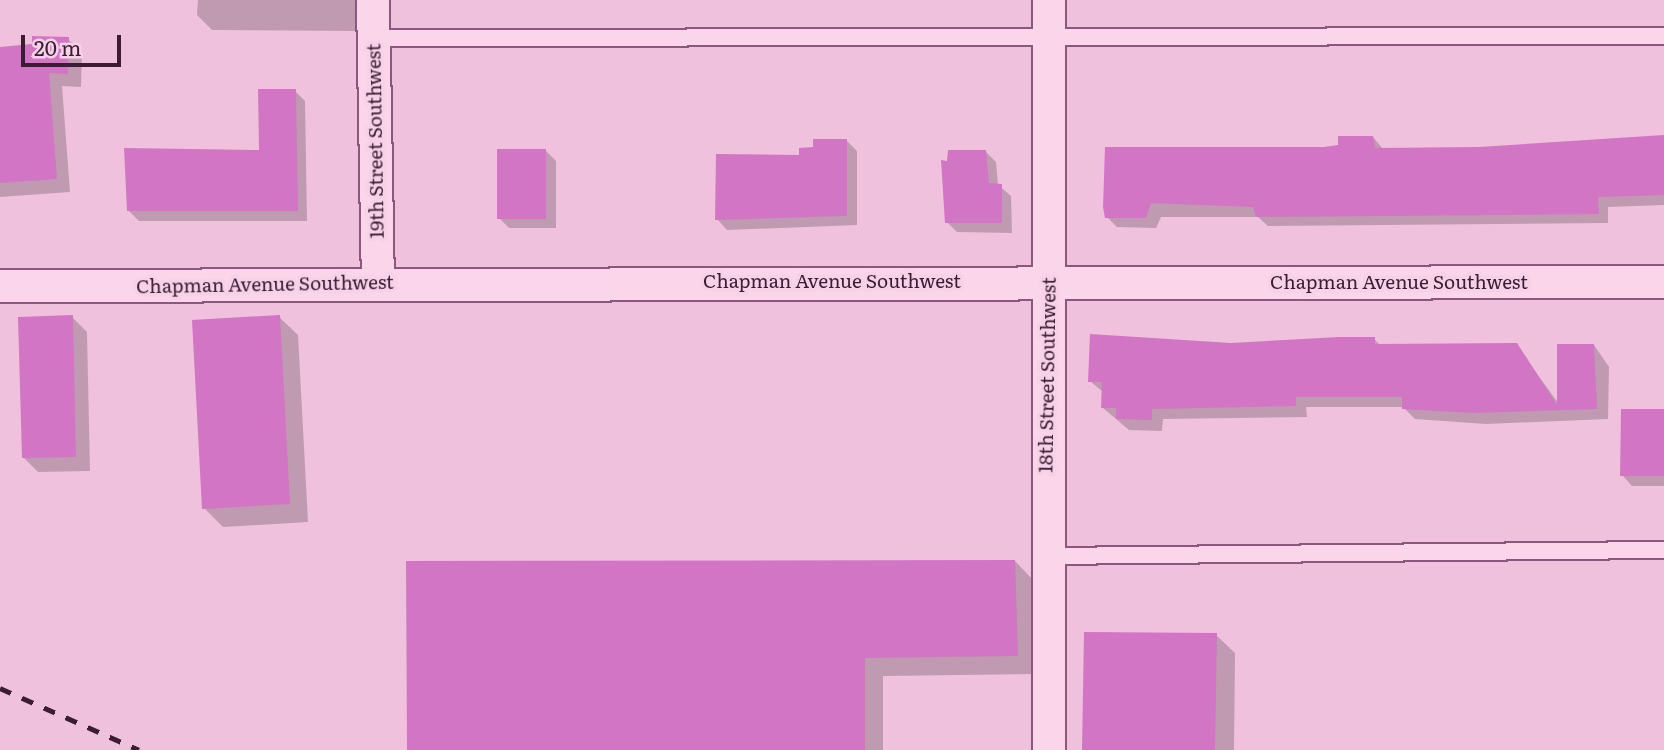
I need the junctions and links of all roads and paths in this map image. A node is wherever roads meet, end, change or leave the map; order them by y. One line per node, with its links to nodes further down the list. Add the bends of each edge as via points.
1 (373, 0): 5 (street, 19th Street Southwest)
2 (1049, 0): 3 (street, 18th Street Southwest)
3 (1049, 36): 4 (lane); 5 (lane); 6 (street, 18th Street Southwest)
4 (1664, 36)
5 (374, 38): 8 (street, 19th Street Southwest)
6 (1048, 282): 7 (street, Chapman Avenue Southwest); 8 (street, Chapman Avenue Southwest); 11 (street, 18th Street Southwest)
7 (1664, 282)
8 (378, 283): 9 (street, Chapman Avenue Southwest)
9 (0, 286)
10 (1664, 551): 11 (lane)
11 (1046, 556): 12 (street, 18th Street Southwest)
12 (1049, 750)

